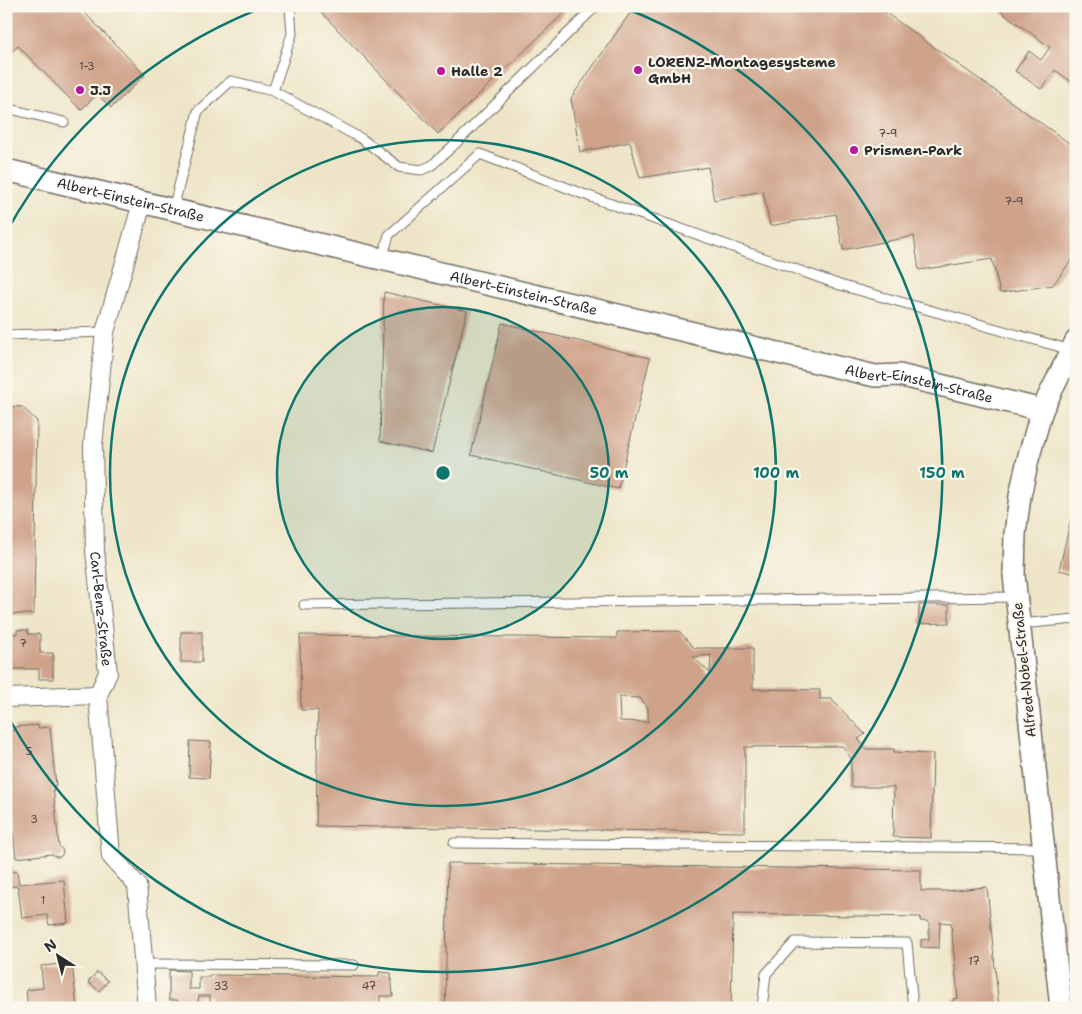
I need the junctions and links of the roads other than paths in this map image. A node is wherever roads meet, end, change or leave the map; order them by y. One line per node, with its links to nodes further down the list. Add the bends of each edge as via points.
1 (290, 6): 3 (lane, via 292,34)
2 (596, 6): 3 (lane, via 454,145 431,166 421,170 399,167 362,139)
3 (273, 91): 8 (lane, via 231,81 198,112)
4 (6, 108): 5 (lane)
5 (64, 122)
6 (6, 170): 7 (street, Albert-Einstein-Straße)
7 (142, 203): 8 (street, Albert-Einstein-Straße); 10 (street, Carl-Benz-Straße)
8 (173, 209): 9 (street, Albert-Einstein-Straße)
9 (382, 260): 12 (lane, via 389,235 480,154 840,285); 13 (street, Albert-Einstein-Straße, via 866,374 899,375)
10 (105, 332): 11 (lane); 18 (street, Carl-Benz-Straße, via 93,445 94,551 108,674)
11 (6, 335)
12 (1073, 346): 13 (street, Alfred-Nobel-Straße)
13 (1042, 410): 14 (street, Alfred-Nobel-Straße, via 1020,496 1015,534)
14 (1016, 597): 15 (lane); 17 (street, Alfred-Nobel-Straße)
15 (304, 605)
16 (1076, 619): 17 (lane)
17 (1019, 624): 21 (street, Alfred-Nobel-Straße)
18 (98, 695): 19 (street); 22 (street, Carl-Benz-Straße, via 111,856 138,885)
19 (6, 698)
20 (454, 843): 21 (lane)
21 (1043, 848): 27 (street, Alfred-Nobel-Straße)
22 (143, 964): 23 (lane); 24 (street, Carl-Benz-Straße)
23 (354, 965)
24 (146, 1008)
25 (762, 1008): 26 (lane, via 766,974 795,942 907,943)
26 (913, 1008)
27 (1061, 1008)

